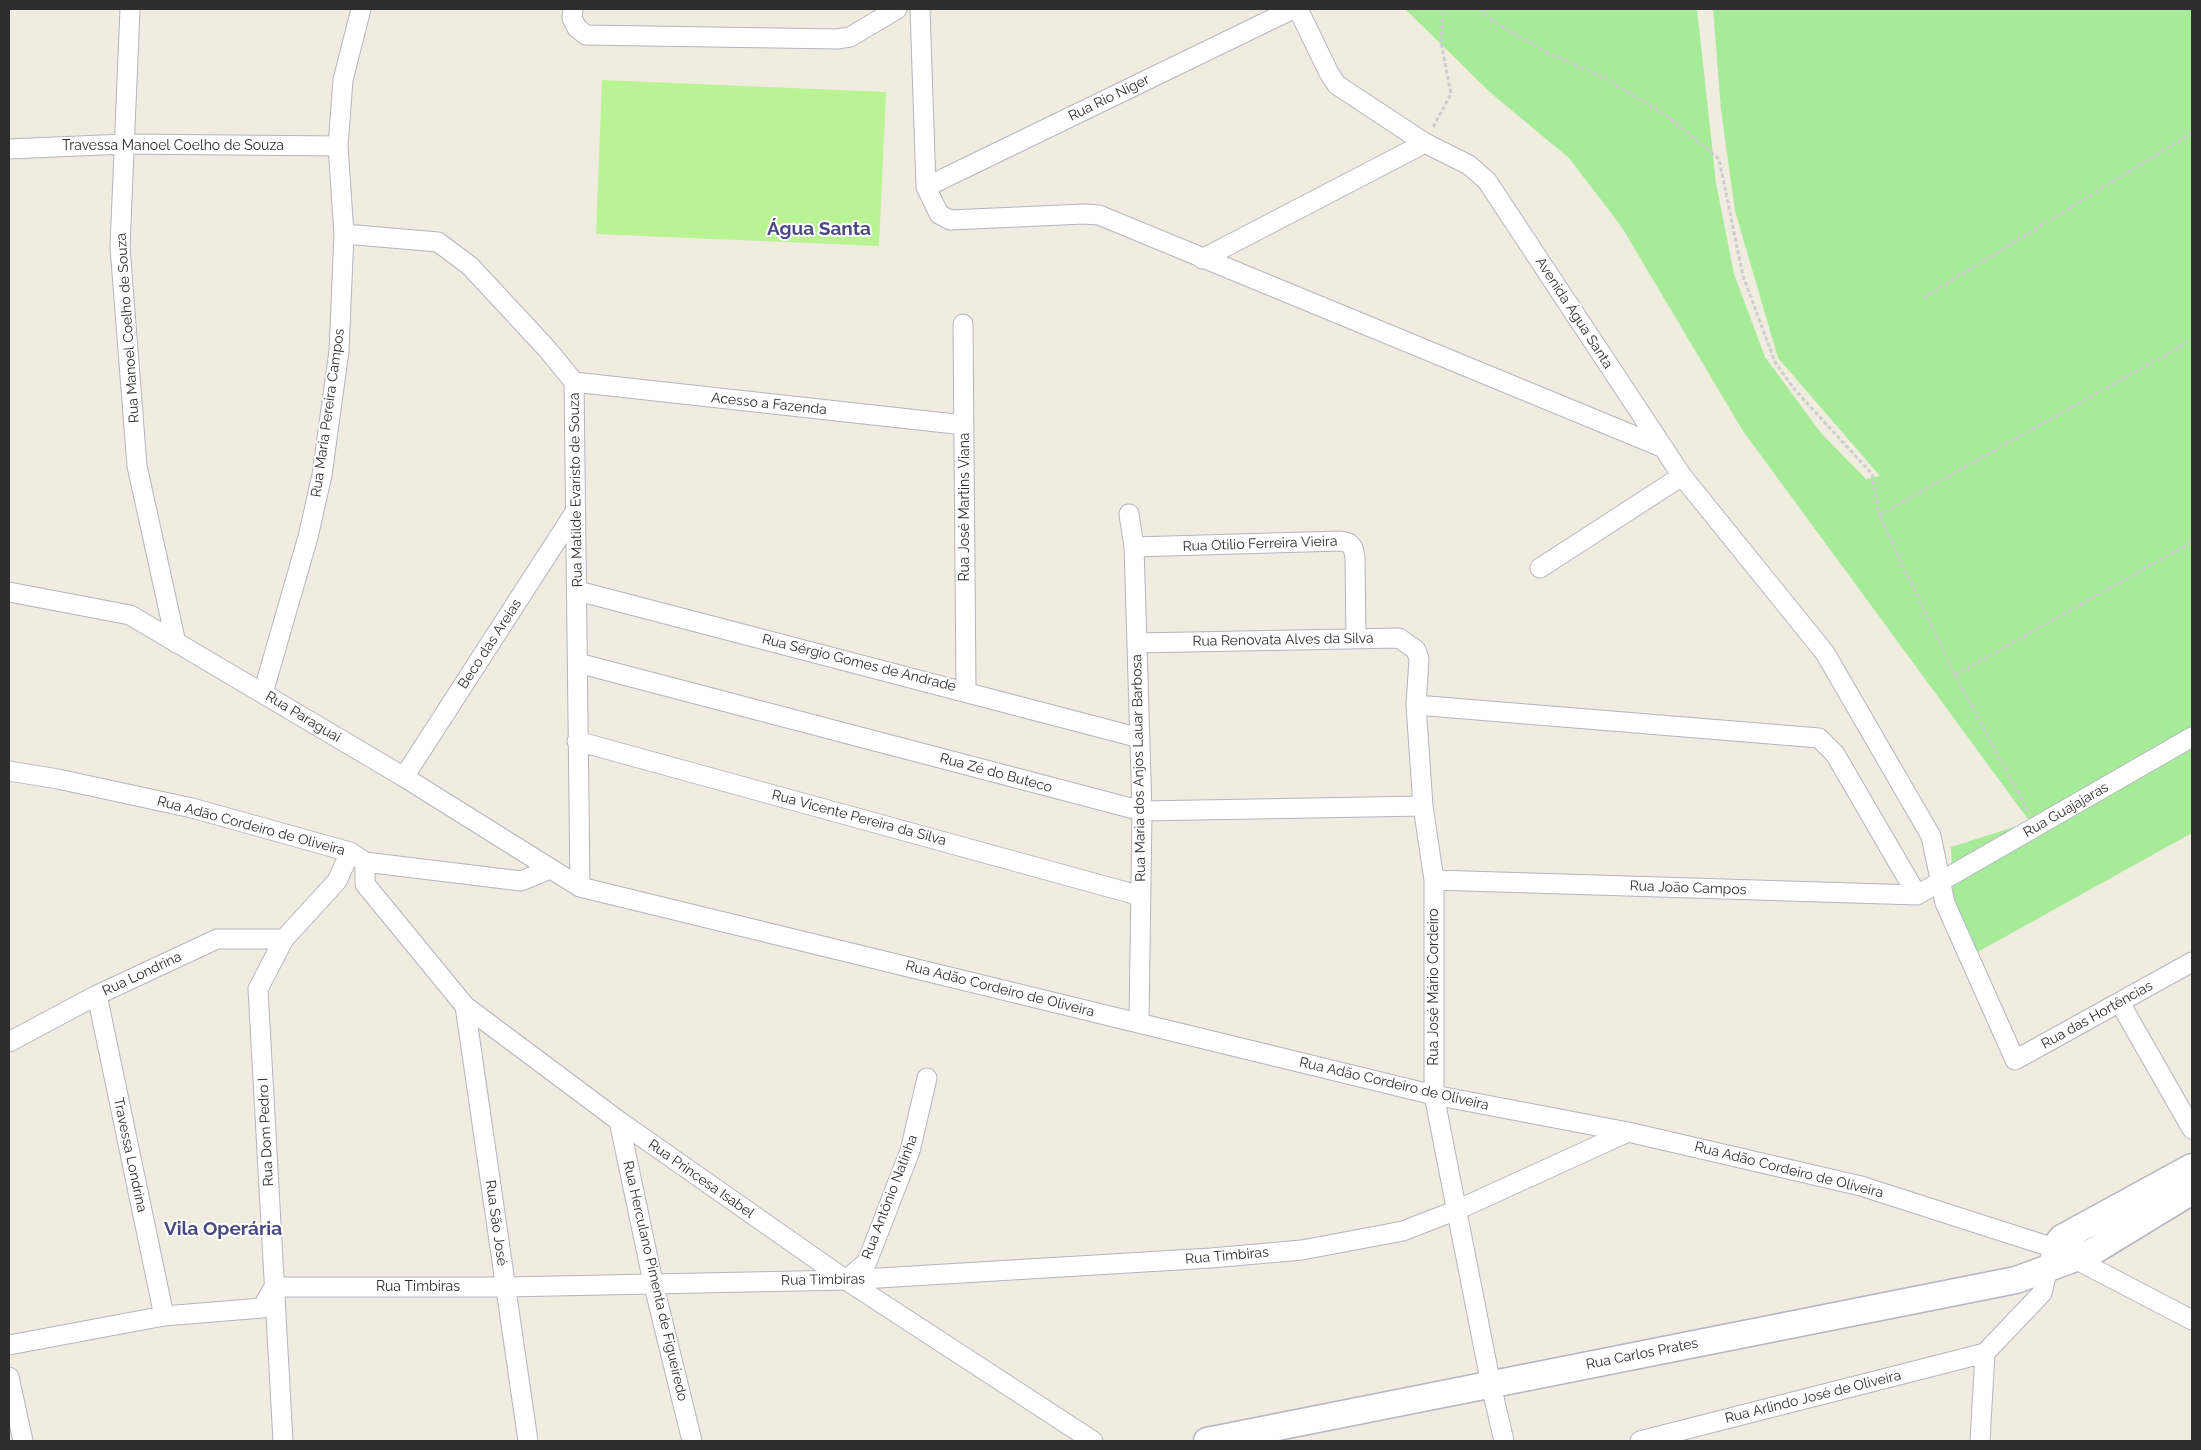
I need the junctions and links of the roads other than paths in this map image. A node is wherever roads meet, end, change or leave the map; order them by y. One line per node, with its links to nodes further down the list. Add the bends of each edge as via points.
1 (130, 9): 9 (street, Rua Manoel Coelho de Souza)
2 (361, 9): 10 (street, Rua Maria Pereira Campos, via 343,80)
3 (573, 9): 4 (street, via 572,18 586,35 838,39 850,37)
4 (897, 9)
5 (920, 9): 12 (street)
6 (1293, 9): 12 (street, Rua Rio Níger)
7 (1298, 9): 8 (street, Avenida Água Santa, via 1337,85)
8 (1424, 143): 14 (street); 18 (street, Avenida Água Santa, via 1469,165 1487,181)
9 (125, 144): 10 (street, Travessa Manoel Coelho de Souza); 11 (street, Travessa Manoel Coelho de Souza); 27 (street, Rua Manoel Coelho de Souza, via 120,247 137,466)
10 (338, 146): 13 (street, Rua Maria Pereira Campos)
11 (9, 149)
12 (926, 187): 14 (street, via 939,214 950,220 1099,215)
13 (344, 234): 16 (street, Rua Matilde Evaristo de Souza, via 438,242 470,266); 32 (street, Rua Maria Pereira Campos, via 339,351 322,475 308,537)
14 (1202, 259): 18 (street)
15 (963, 324): 17 (street, Rua José Martins Viana)
16 (574, 382): 17 (street, Acesso a Fazenda); 20 (street, Rua Matilde Evaristo de Souza)
17 (964, 425): 31 (street, Rua José Martins Viana)
18 (1664, 448): 19 (street, Avenida Água Santa)
19 (1682, 476): 23 (street); 44 (street, Avenida Água Santa, via 1825,654 1931,836)
20 (575, 512): 24 (street, Rua Matilde Evaristo de Souza); 38 (street, Beco das Areias)
21 (1129, 514): 22 (street, Rua Maria dos Anjos Lauar Barbosa)
22 (1134, 547): 26 (street, Rua Otilio Ferreira Vieira, via 1349,543 1355,557); 28 (street, Rua Maria dos Anjos Lauar Barbosa)
23 (1540, 568)
24 (578, 590): 30 (street, Rua Matilde Evaristo de Souza); 31 (street, Rua Sérgio Gomes de Andrade)
25 (9, 592): 27 (street, Rua Paraguai, via 130,616)
26 (1356, 638): 28 (street, Rua Renovata Alves da Silva); 29 (street, Rua Renovata Alves da Silva, via 1399,638 1416,650)
27 (176, 643): 32 (street, Rua Paraguai)
28 (1137, 643): 35 (street, Rua Maria dos Anjos Lauar Barbosa)
29 (1419, 659): 33 (street, Rua José Mário Cordeiro)
30 (578, 662): 36 (street, Rua Matilde Evaristo de Souza); 40 (street, Rua Zé do Buteco)
31 (966, 690): 35 (street, Rua Sérgio Gomes de Andrade)
32 (263, 694): 38 (street, Rua Paraguai)
33 (1416, 705): 39 (street, Rua José Mário Cordeiro); 46 (street, via 1820,738 1835,754)
34 (2192, 737): 44 (street, Rua Guajajaras)
35 (1140, 738): 40 (street, Rua Maria dos Anjos Lauar Barbosa)
36 (577, 741): 45 (street, Rua Matilde Evaristo de Souza); 47 (street, Rua Vicente Pereira da Silva)
37 (9, 771): 41 (street, Rua Adão Cordeiro de Oliveira, via 192,808)
38 (404, 777): 42 (street, Rua Paraguai)
39 (1422, 806): 40 (street, Rua Zé do Buteco); 43 (street, Rua José Mário Cordeiro)
40 (1142, 811): 47 (street, Rua Maria dos Anjos Lauar Barbosa)
41 (358, 857): 42 (street, Rua Adão Cordeiro de Oliveira, via 521,881); 48 (street, Rua Dom Pedro I); 52 (street, Rua Princesa Isabel, via 365,884)
42 (550, 869): 45 (street, Rua Paraguai)
43 (1434, 880): 46 (street, Rua João Campos); 57 (street, Rua José Mário Cordeiro)
44 (1939, 882): 46 (street); 55 (street, Avenida Água Santa, via 1945,903)
45 (580, 887): 53 (street, Rua Adão Cordeiro de Oliveira)
46 (1917, 895)
47 (1141, 896): 53 (street, Rua Maria dos Anjos Lauar Barbosa)
48 (284, 939): 50 (street, Rua Londrina, via 217,939); 67 (street, Rua Dom Pedro I, via 258,989)
49 (2192, 962): 51 (street, Rua das Hortências)
50 (97, 995): 54 (street, Rua Londrina); 69 (street, Travessa Londrina)
51 (2120, 1003): 55 (street, Rua das Hortências, via 2015,1060); 59 (street)
52 (465, 1006): 58 (street, Rua Princesa Isabel); 68 (street, Rua São José)
53 (1139, 1022): 57 (street, Rua Adão Cordeiro de Oliveira)
54 (9, 1042)
55 (2008, 1046)
56 (927, 1078): 65 (street, Rua Antônio Natinha, via 910,1151 867,1262)
57 (1434, 1095): 60 (street, Rua Adão Cordeiro de Oliveira); 63 (street, Rua José Mário Cordeiro)
58 (619, 1121): 65 (street, Rua Princesa Isabel); 66 (street, Rua Herculano Pimenta de Figueiredo)
59 (2192, 1129)
60 (1628, 1132): 63 (street, Rua Timbiras); 64 (street, Rua Adão Cordeiro de Oliveira, via 1861,1186)
61 (2192, 1167): 64 (street, via 2062,1238)
62 (2192, 1191): 64 (street, Rua Carlos Prates, via 2092,1252)
63 (1457, 1210): 65 (street, Rua Timbiras, via 1403,1231 1302,1250); 74 (street, Rua José Mário Cordeiro)
64 (2058, 1259): 70 (street, Rua Adão Cordeiro de Oliveira); 72 (street, via 2042,1293); 74 (street, Rua Carlos Prates, via 2016,1280)
65 (846, 1280): 66 (street, Rua Timbiras); 79 (street, Rua Princesa Isabel)
66 (653, 1282): 68 (street, Rua Timbiras); 78 (street, Rua Herculano Pimenta de Figueiredo)
67 (274, 1287): 68 (street, Rua Timbiras); 69 (street, via 262,1308); 76 (street, Rua Dom Pedro I)
68 (506, 1287): 77 (street, Rua São José)
69 (164, 1316): 71 (street)
70 (2192, 1320)
71 (9, 1345)
72 (1985, 1354): 82 (street, Rua Arlindo José de Oliveira); 83 (street)
73 (9, 1377): 75 (street)
74 (1491, 1385): 80 (street, Rua Carlos Prates); 81 (street, Rua José Mário Cordeiro)
75 (23, 1441)
76 (283, 1441)
77 (528, 1441)
78 (692, 1441)
79 (1093, 1441)
80 (1207, 1441)
81 (1504, 1441)
82 (1640, 1441)
83 (1980, 1441)

